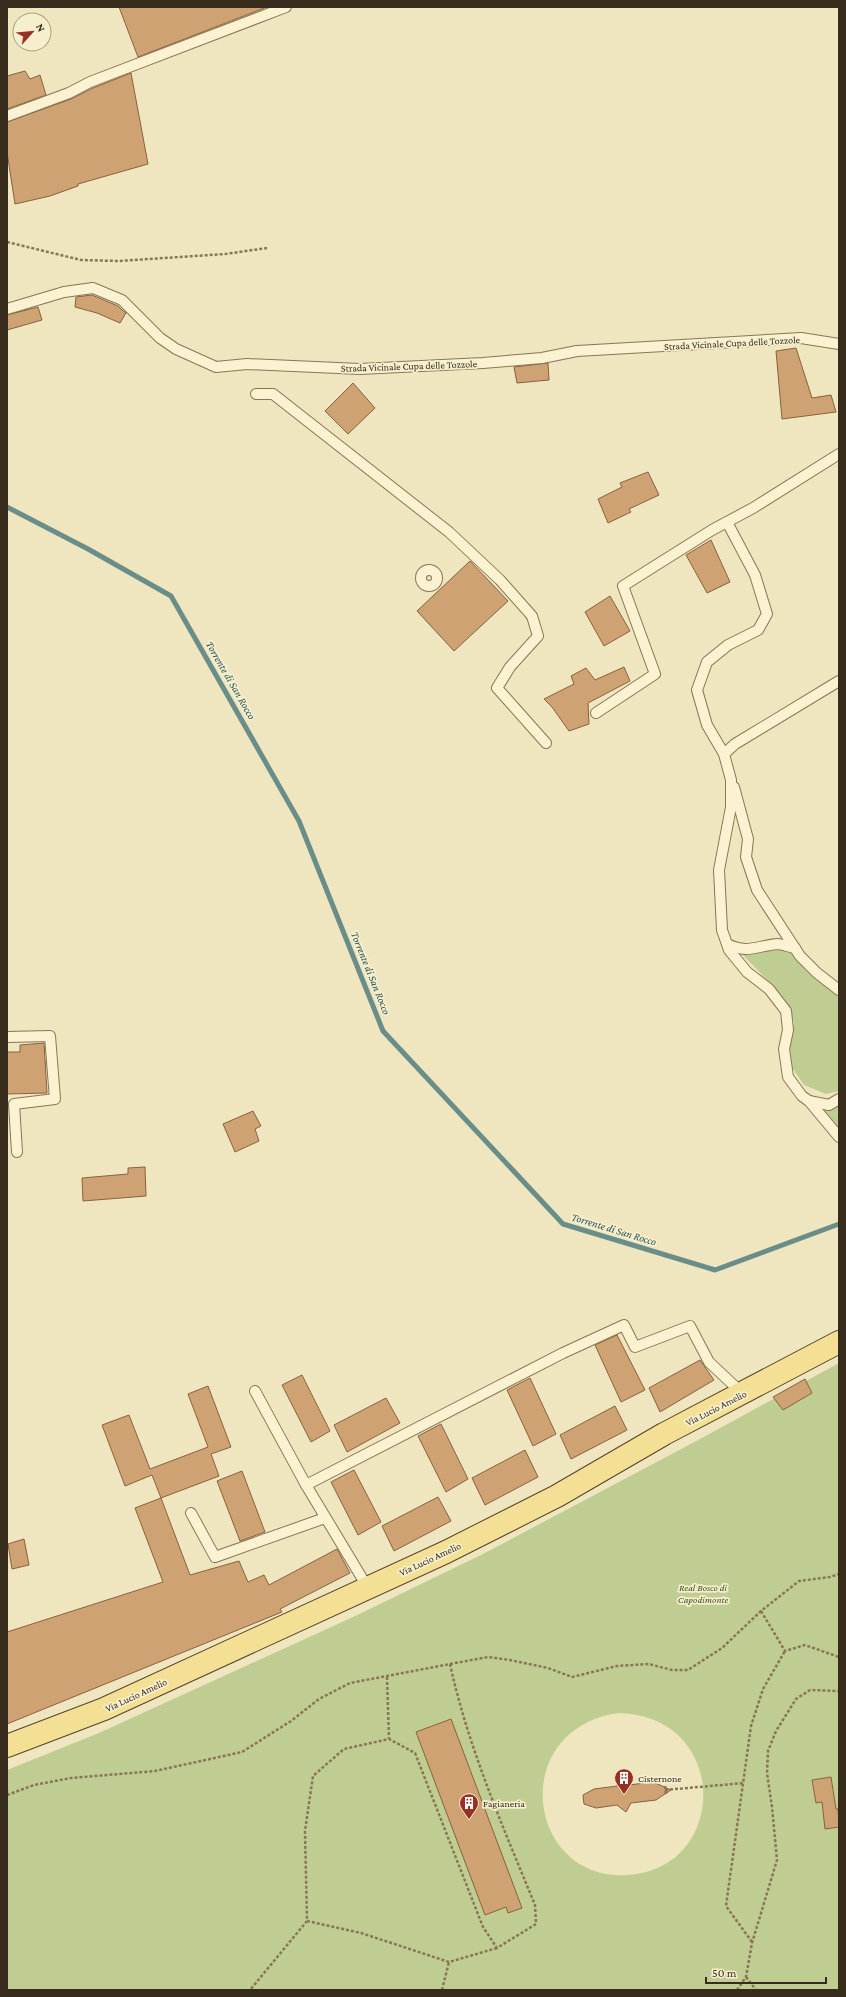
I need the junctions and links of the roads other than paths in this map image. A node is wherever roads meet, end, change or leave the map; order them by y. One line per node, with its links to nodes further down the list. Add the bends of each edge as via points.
1 (286, 7): 2 (lane)
2 (7, 116)
3 (7, 309): 4 (lane, Strada Vicinale Cupa delle Tozzole, via 64,292 93,288 122,300 160,338 176,349 216,367 247,364 360,369 483,363 542,358 577,351 801,338)
4 (839, 344)
5 (256, 394): 10 (lane, via 273,394 443,527 500,580 532,616 538,636 510,667 497,688)
6 (839, 454): 7 (lane)
7 (726, 522): 9 (lane, via 623,586 655,674); 11 (lane, via 756,575 767,614 758,630 728,645 707,662 697,690 707,725)
8 (839, 681): 11 (lane, via 735,744)
9 (596, 713)
10 (546, 743)
11 (724, 754): 12 (lane)
12 (732, 780): 13 (lane, via 731,807 719,870 722,930); 14 (lane, via 748,839 746,857 757,890)
13 (727, 944): 14 (lane, via 738,949 751,950 778,944); 18 (lane, via 747,972 769,989 786,1011 788,1030 784,1049 788,1077)
14 (795, 948): 15 (lane, via 817,973)
15 (839, 990)
16 (7, 1037): 20 (lane, via 50,1036 54,1099 14,1104)
17 (839, 1099): 18 (lane, via 829,1105)
18 (809, 1101): 19 (lane)
19 (839, 1136)
20 (17, 1152)
21 (839, 1342): 23 (main road, Via Lucio Amelio)
22 (255, 1391): 24 (lane)
23 (743, 1394): 24 (lane, via 709,1362 690,1326 635,1347 624,1325 563,1353); 27 (main road, Via Lucio Amelio, via 664,1434 550,1499)
24 (306, 1485): 26 (lane)
25 (190, 1513): 26 (lane, via 215,1556)
26 (326, 1518): 27 (lane)
27 (368, 1588): 28 (main road, Via Lucio Amelio, via 104,1709)
28 (7, 1746)

